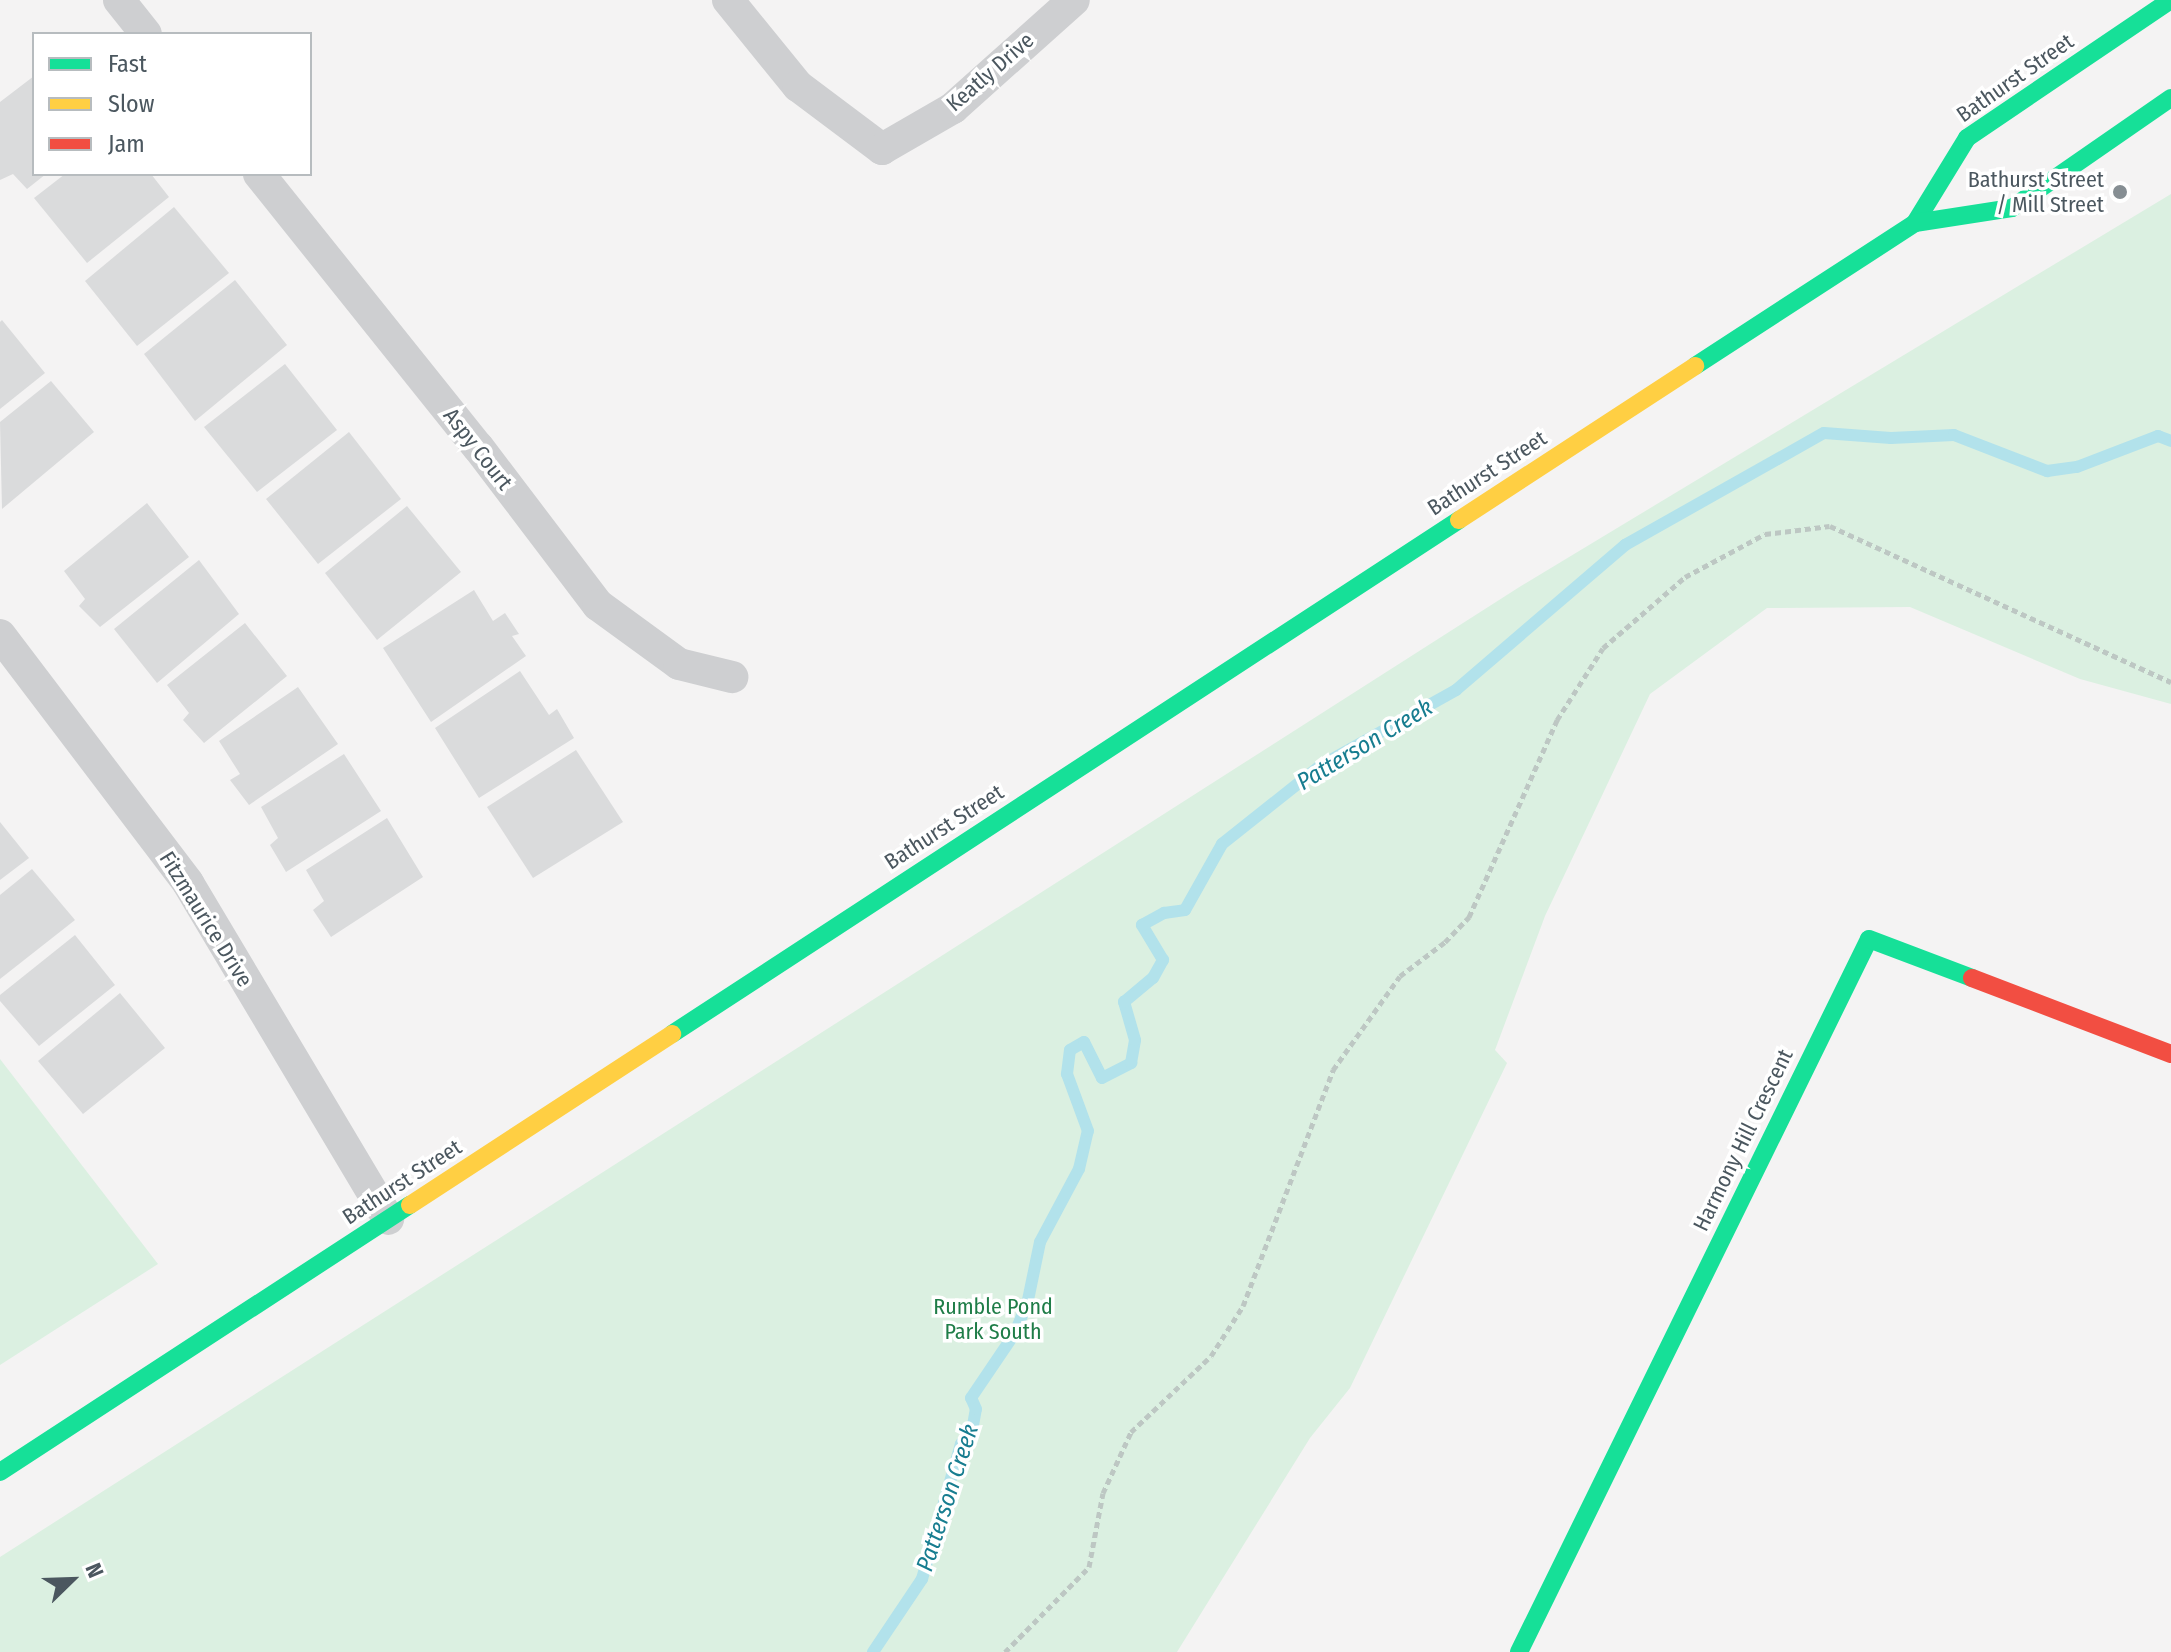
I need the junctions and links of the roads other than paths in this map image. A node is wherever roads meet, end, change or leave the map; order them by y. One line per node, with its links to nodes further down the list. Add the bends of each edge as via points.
1 (119, 0): 5 (street)
2 (728, 0): 3 (street, Keatly Drive, via 798,86 882,149 953,108)
3 (1074, 0)
4 (2171, 0): 8 (main road, Bathurst Street, via 1967,138)
5 (144, 32)
6 (2171, 98): 8 (main road, Bathurst Street, via 2012,208)
7 (261, 176): 10 (street, Aspy Court, via 598,605 679,664)
8 (1915, 223): 12 (main road, Bathurst Street)
9 (0, 635): 12 (street, Fitzmaurice Drive, via 188,883)
10 (732, 677)
11 (2171, 1054): 14 (main road, Harmony Hill Crescent, via 1869,939)
12 (388, 1219): 13 (main road, Bathurst Street)
13 (0, 1472)
14 (1519, 1652)

